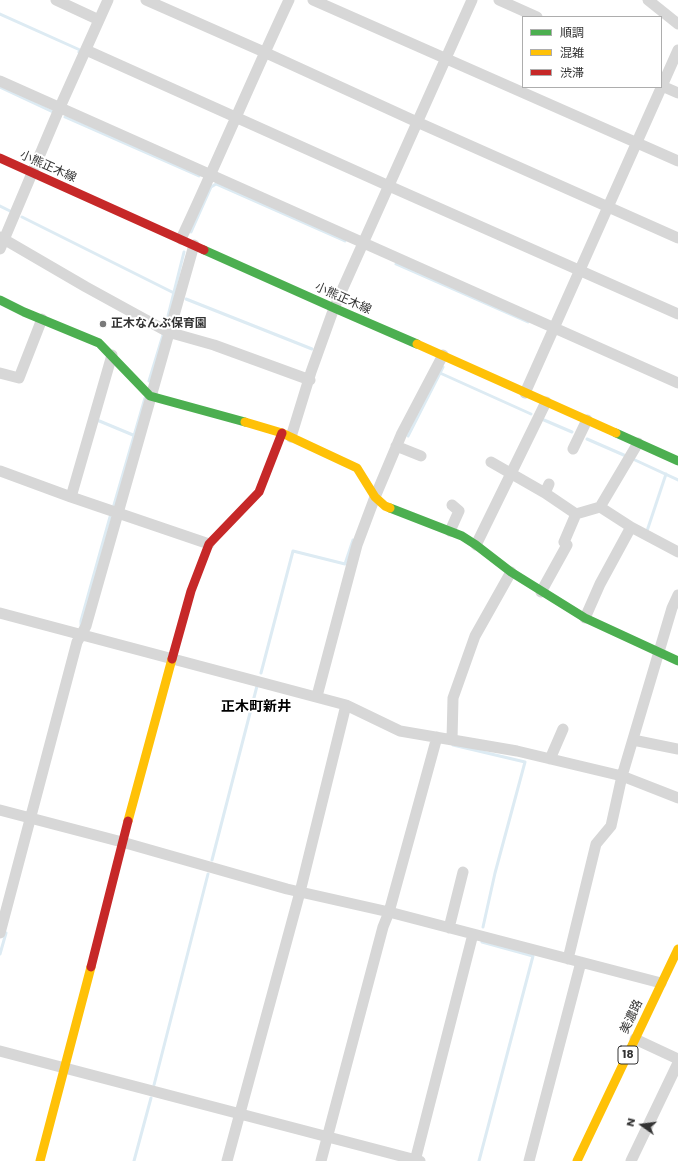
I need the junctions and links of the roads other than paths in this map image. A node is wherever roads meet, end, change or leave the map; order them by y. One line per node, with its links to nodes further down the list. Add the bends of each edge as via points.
1 (56, 0): 10 (street)
2 (108, 0): 10 (street)
3 (146, 0): 14 (street)
4 (289, 0): 14 (street)
5 (313, 0): 15 (street)
6 (472, 0): 15 (street)
7 (499, 0): 9 (street)
8 (648, 0): 11 (street)
9 (535, 16)
10 (99, 20): 12 (street)
11 (678, 24)
12 (86, 50): 21 (street); 22 (street)
13 (678, 50): 16 (street)
14 (264, 52): 22 (street); 23 (street)
15 (445, 58): 23 (street); 24 (street)
16 (664, 73): 18 (street)
17 (0, 81): 21 (street)
18 (662, 86): 20 (street)
19 (661, 88): 24 (street)
20 (678, 93)
21 (60, 107): 27 (street); 28 (street)
22 (235, 117): 28 (street); 29 (street)
23 (417, 122): 29 (street); 30 (street)
24 (637, 142): 26 (street); 30 (street)
25 (0, 158): 27 (street, 小熊正木線)
26 (678, 161)
27 (32, 173): 32 (street, 小熊正木線); 33 (street)
28 (211, 176): 32 (street); 34 (street)
29 (389, 186): 34 (street); 36 (street)
30 (608, 207): 31 (street); 36 (street)
31 (678, 238)
32 (181, 239): 35 (street, 小熊正木線)
33 (1, 242): 42 (street)
34 (363, 243): 38 (street); 41 (street)
35 (194, 245): 38 (street, 小熊正木線); 42 (street)
36 (580, 270): 39 (street); 41 (street)
37 (0, 300): 40 (street)
38 (334, 308): 44 (street, 小熊正木線); 46 (street)
39 (678, 314)
40 (42, 319): 43 (street, via 98,343); 45 (street, via 19,378)
41 (554, 328): 47 (street); 48 (street)
42 (168, 332): 46 (street, via 214,345); 49 (street)
43 (112, 355): 49 (street); 61 (street)
44 (443, 355): 48 (street, 小熊正木線); 54 (street)
45 (0, 372)
46 (310, 380): 52 (street)
47 (678, 383)
48 (525, 392): 50 (street, 小熊正木線)
49 (150, 396): 52 (street); 65 (street)
50 (546, 402): 51 (street, 小熊正木線); 60 (street)
51 (587, 420): 53 (street, 小熊正木線); 55 (street)
52 (286, 435): 62 (street, via 357,468); 69 (street, via 259,492)
53 (638, 443): 57 (street, 小熊正木線); 64 (street)
54 (396, 446): 56 (street); 62 (street)
55 (573, 449)
56 (422, 456)
57 (678, 461)
58 (491, 462): 60 (street)
59 (0, 471): 61 (street)
60 (510, 474): 66 (street, via 547,489); 70 (street)
61 (71, 497): 65 (street)
62 (375, 497): 68 (street, via 385,506); 82 (street, via 357,545)
63 (452, 505): 68 (street, via 459,511)
64 (600, 507): 66 (street); 67 (street)
65 (117, 513): 69 (street); 78 (street, via 86,626)
66 (576, 514): 73 (street, via 564,542 567,545)
67 (631, 527): 71 (street); 77 (street)
68 (450, 531): 70 (street)
69 (208, 544): 80 (street, via 191,591)
70 (476, 545): 72 (street)
71 (678, 552)
72 (512, 572): 73 (street); 86 (street, via 475,636 453,698)
73 (541, 592): 77 (street)
74 (678, 595): 75 (street)
75 (675, 610): 79 (street)
76 (0, 613): 78 (street)
77 (585, 618): 79 (street)
78 (81, 634): 80 (street); 93 (street)
79 (659, 653): 81 (street); 87 (street)
80 (172, 659): 82 (street); 94 (street)
81 (678, 661)
82 (317, 696): 83 (street)
83 (346, 705): 85 (street, via 400,731); 96 (street)
84 (562, 729): 89 (street)
85 (437, 737): 86 (street); 97 (street)
86 (452, 740): 89 (street)
87 (633, 740): 88 (street); 90 (street)
88 (678, 749)
89 (550, 759): 90 (street)
90 (622, 776): 91 (street); 102 (street, via 612,826 596,844)
91 (678, 798)
92 (0, 810): 93 (street)
93 (30, 818): 94 (street); 99 (street)
94 (122, 842): 96 (street); 109 (street)
95 (463, 872): 98 (street)
96 (300, 892): 97 (street); 110 (street)
97 (389, 912): 98 (street); 111 (street)
98 (449, 928): 100 (street)
99 (0, 933)
100 (473, 934): 102 (street); 115 (street)
101 (678, 949): 104 (street, 美濃路 / 18)
102 (568, 959): 103 (street)
103 (581, 962): 104 (street); 116 (street)
104 (662, 983): 105 (street, 美濃路 / 18)
105 (635, 1039): 107 (street); 117 (street, 美濃路 / 18)
106 (0, 1051): 109 (street)
107 (678, 1060)
108 (678, 1063): 118 (street)
109 (64, 1067): 110 (street); 112 (street)
110 (239, 1114): 111 (street); 113 (street)
111 (328, 1137): 114 (street); 115 (street)
112 (40, 1161)
113 (227, 1161)
114 (321, 1161)
115 (417, 1161)
116 (528, 1161)
117 (577, 1161)
118 (631, 1161)

